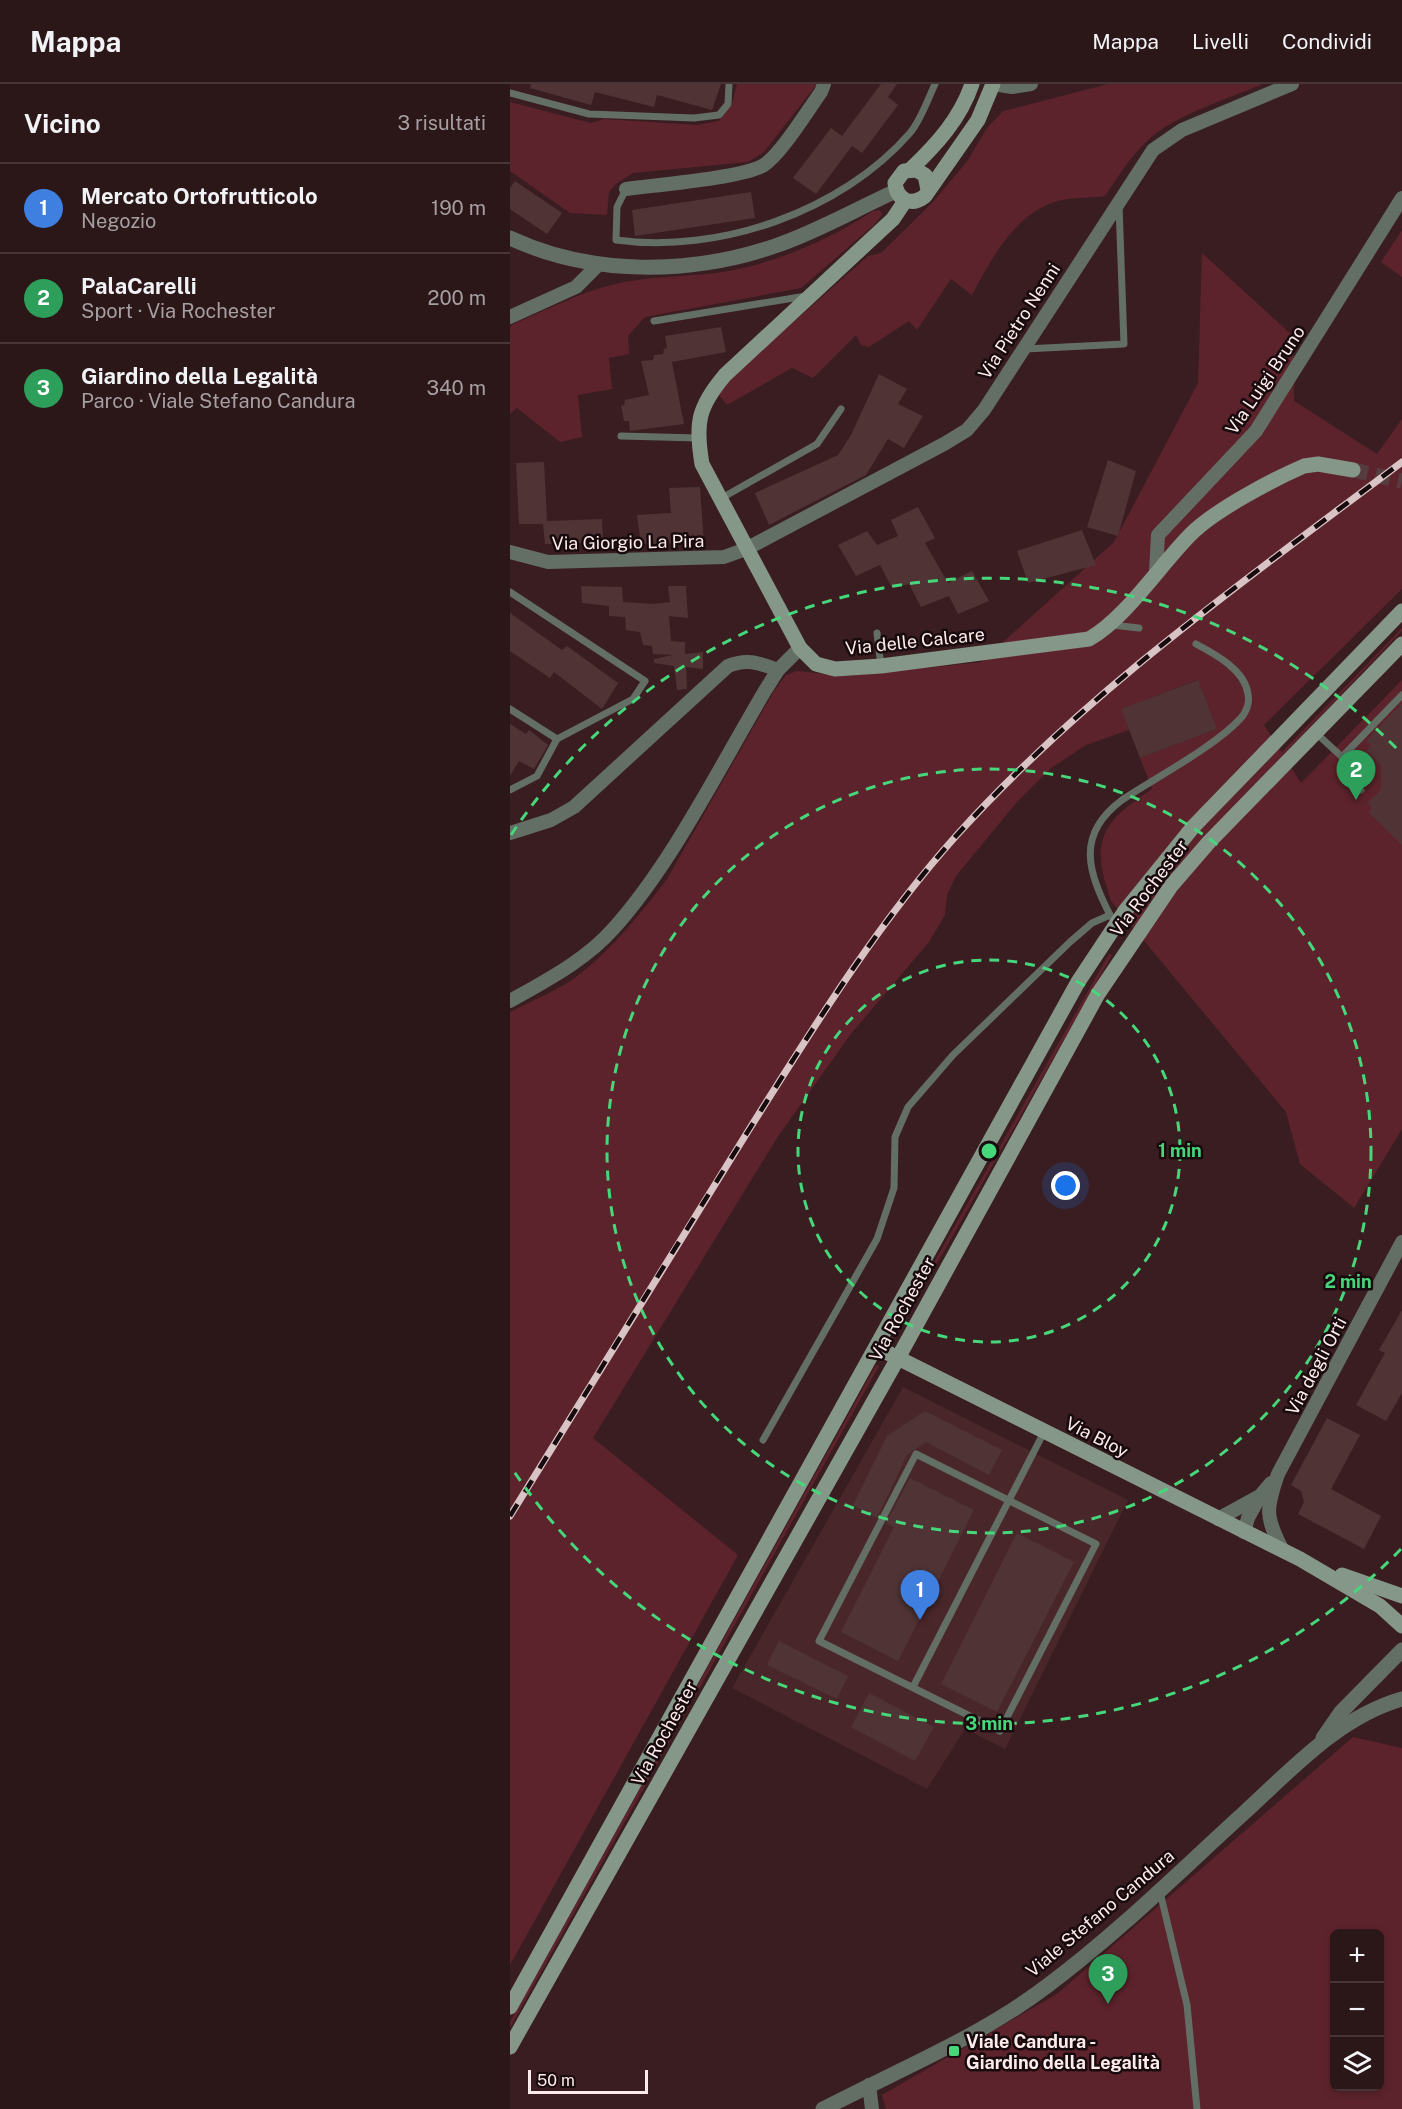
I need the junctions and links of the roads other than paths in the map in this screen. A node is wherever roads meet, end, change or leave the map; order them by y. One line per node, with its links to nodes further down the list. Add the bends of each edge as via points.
1 (729, 84): 8 (lane, via 728,104 719,115 694,118 589,114)
2 (824, 84): 10 (street, via 764,165 744,172)
3 (935, 84): 10 (lane, via 912,130 878,165 821,202 762,225 704,240 648,245 616,240 617,207)
4 (972, 84): 9 (main road, via 961,111 941,140)
5 (993, 84): 6 (street); 11 (main road, via 978,120)
6 (1031, 84)
7 (1292, 84): 14 (street, Via Pietro Nenni, via 1182,130 1153,150)
8 (510, 93)
9 (911, 169): 11 (main road, via 925,175); 12 (main road, via 898,176)
10 (626, 189)
11 (928, 190): 12 (main road, via 919,201)
12 (900, 196): 16 (street, via 774,246 725,259 671,267); 17 (main road, Via delle Calcare, via 893,219)
13 (1402, 198): 28 (street, Via Luigi Bruno, via 1256,431 1158,535)
14 (1119, 200): 20 (street, Via Pietro Nenni); 20 (lane, via 1124,344)
15 (510, 238): 16 (street)
16 (598, 265): 18 (street, via 576,287)
17 (810, 296): 19 (lane); 23 (main road, Via delle Calcare, via 708,395 699,414)
18 (510, 317)
19 (654, 321)
20 (1023, 349): 26 (street, Via Pietro Nenni, via 967,430)
21 (841, 409): 25 (lane, via 816,444)
22 (621, 436): 23 (lane)
23 (698, 438): 25 (main road, Via delle Calcare, via 702,464)
24 (1353, 470): 28 (main road, Via delle Calcare, via 1318,464 1293,470 1211,518)
25 (719, 499): 26 (main road, Via delle Calcare)
26 (746, 549): 27 (street, Via Giorgio La Pira, via 714,558 567,562 530,559); 36 (main road, Via delle Calcare)
27 (510, 552)
28 (1156, 572): 31 (main road, Via delle Calcare)
29 (510, 592): 42 (lane, via 645,681 633,699)
30 (1402, 611): 47 (main road, Via Rochester, via 1193,827)
31 (1109, 624): 32 (lane); 37 (main road, Via delle Calcare, via 1089,639 1075,642)
32 (1139, 628)
33 (877, 633): 37 (lane)
34 (1196, 644): 47 (lane, via 1232,668 1248,694 1247,707 1223,734 1122,800 1097,824 1089,859 1092,876)
35 (1402, 644): 41 (main road, Via Rochester)
36 (800, 648): 37 (main road, Via delle Calcare, via 825,668); 38 (street)
37 (881, 666)
38 (778, 670): 46 (street, via 751,660 728,666 574,807 551,820); 48 (street, via 658,871 614,929 567,969)
39 (1402, 695): 43 (lane)
40 (510, 708): 42 (lane)
41 (1316, 733): 43 (lane); 51 (main road, Via Rochester, via 1209,842 1143,924 1076,1031)
42 (557, 740): 44 (lane, via 537,776)
43 (1342, 757): 45 (lane)
44 (510, 790)
45 (1361, 790)
46 (510, 833)
47 (1112, 920): 50 (main road, Via Rochester); 53 (lane, via 1092,923 1070,942 953,1055 908,1107 895,1137 894,1188 877,1239)
48 (510, 1001)
49 (1402, 1242): 54 (street, Via degli Orti)
50 (878, 1348): 51 (main road, Via Bloy); 67 (main road, Via Rochester)
51 (898, 1358): 52 (main road, Via Bloy); 68 (main road, Via Rochester)
52 (1044, 1432): 55 (lane); 56 (main road, Via Bloy)
53 (763, 1440)
54 (1264, 1499): 56 (street); 57 (street, Via degli Orti, via 1248,1518); 58 (street)
55 (1008, 1501): 63 (lane); 63 (lane, via 1096,1544 1000,1731); 63 (lane, via 916,1454 819,1641)
56 (1218, 1519): 57 (main road, Via Bloy)
57 (1244, 1532): 58 (main road, Via Bloy)
58 (1282, 1549): 59 (main road, Via Bloy)
59 (1300, 1559): 60 (main road); 61 (main road, via 1380,1606)
60 (1402, 1596)
61 (1402, 1626)
62 (1402, 1650): 65 (street, via 1341,1712)
63 (913, 1687)
64 (1402, 1699): 65 (street, via 1373,1707)
65 (1316, 1748): 66 (street, Viale Stefano Candura)
66 (1159, 1890): 69 (street, Viale Stefano Candura, via 1046,1987 975,2031); 73 (lane, via 1187,2005)
67 (510, 2007)
68 (510, 2048)
69 (869, 2085): 70 (street, Viale Stefano Candura); 72 (street)
70 (845, 2103): 71 (street, Viale Stefano Candura)
71 (824, 2109)
72 (872, 2109)
73 (1197, 2109)

